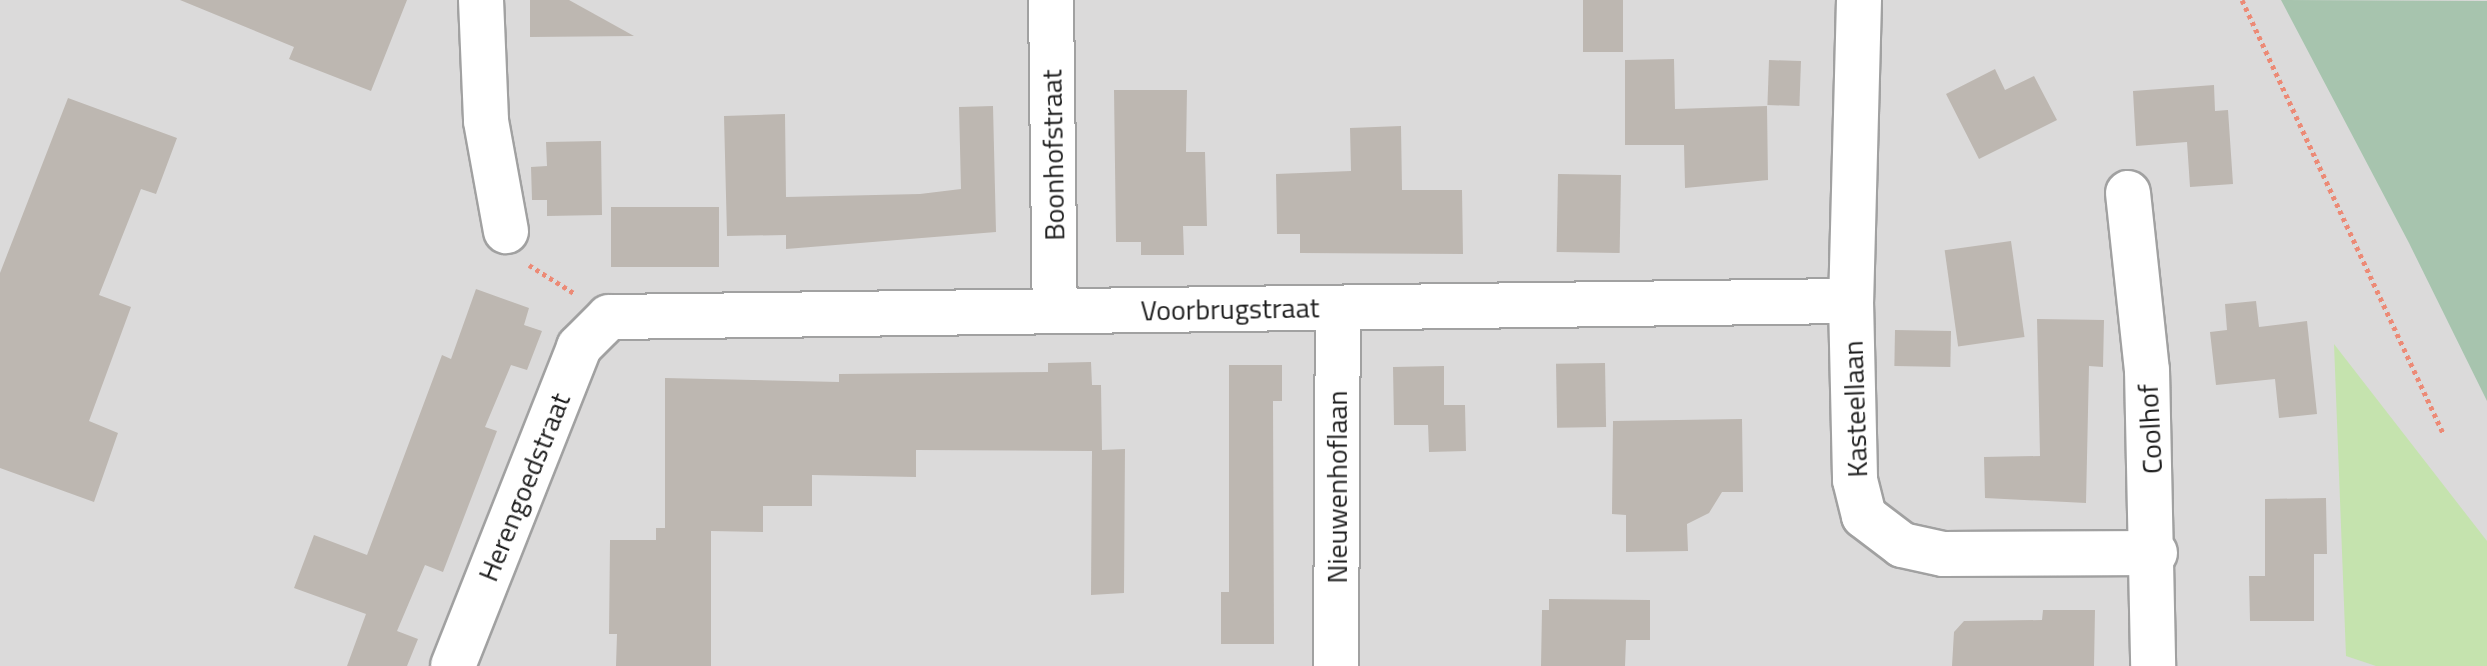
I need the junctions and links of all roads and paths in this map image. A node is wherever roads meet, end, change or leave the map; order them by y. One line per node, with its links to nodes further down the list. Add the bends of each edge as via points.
1 (481, 0): 6 (street, via 486,121)
2 (1051, 0): 9 (street, Boonhofstraat)
3 (1859, 0): 7 (street, Kasteellaan)
4 (2242, 0): 11 (path)
5 (2128, 193): 12 (street, Coolhof, via 2147,370)
6 (506, 231): 10 (path, via 534,273)
7 (1851, 301): 8 (street, Voorbrugstraat); 12 (street, Kasteellaan, via 1855,480 1864,516 1902,545 1943,554)
8 (1338, 308): 9 (street, Voorbrugstraat); 14 (street, Nieuwenhoflaan)
9 (1055, 310): 10 (street, Voorbrugstraat)
10 (609, 317): 13 (street, Herengoedstraat, via 579,347)
11 (2443, 434)
12 (2155, 553): 15 (street, Coolhof)
13 (453, 666)
14 (1336, 666)
15 (2153, 666)

